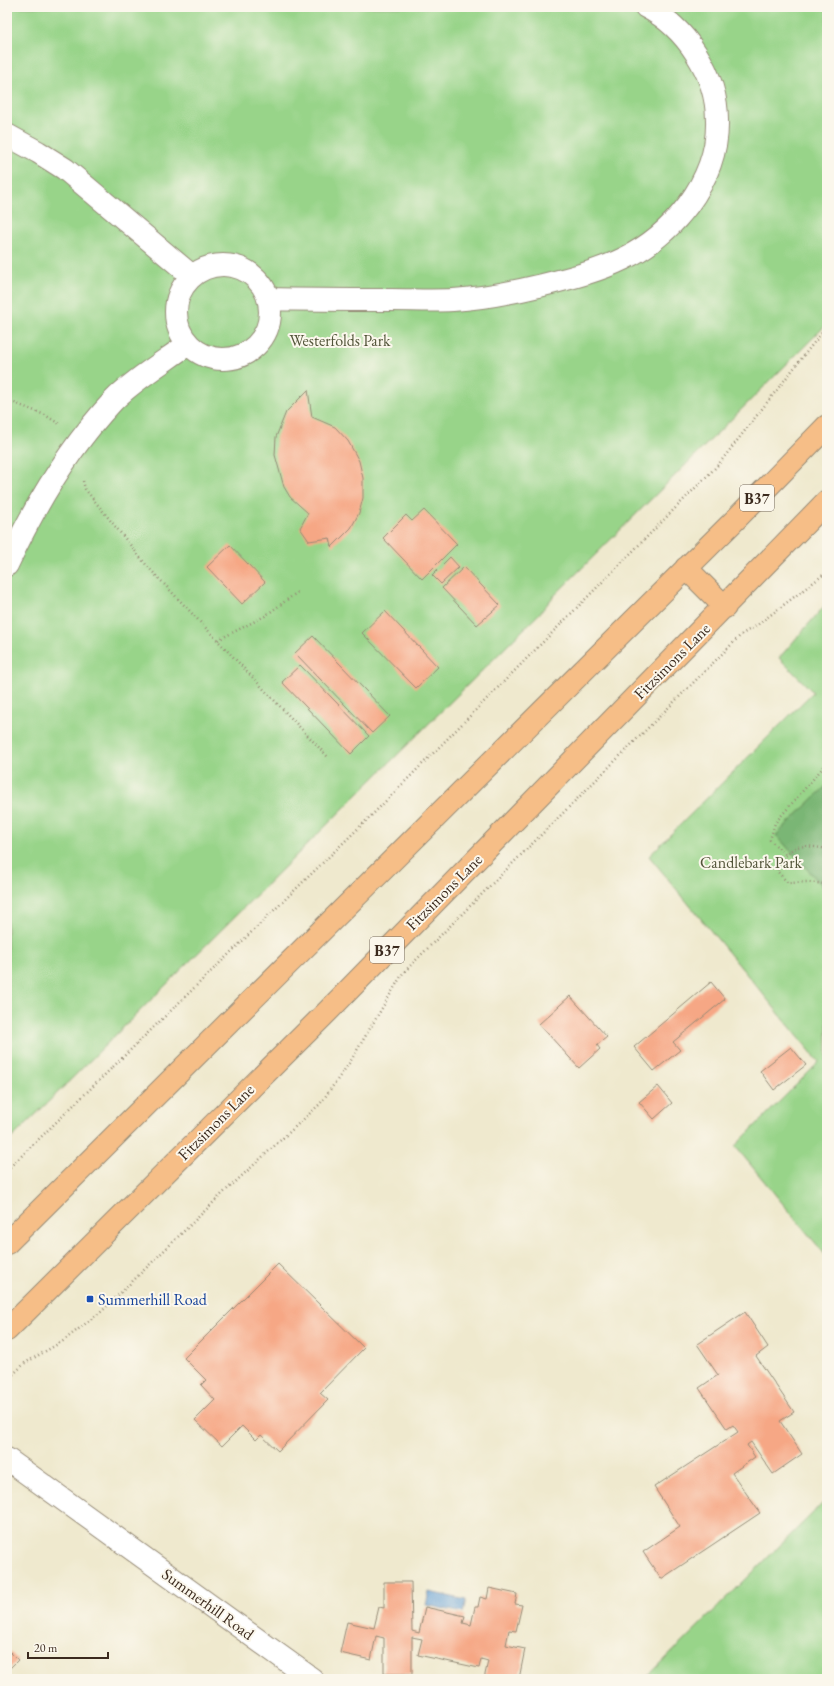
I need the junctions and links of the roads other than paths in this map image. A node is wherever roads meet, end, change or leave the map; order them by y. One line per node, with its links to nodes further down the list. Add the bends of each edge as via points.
1 (646, 7): 4 (street, via 676,29 695,53 708,73 717,106 716,140 705,179 679,217 658,238 620,261 591,273 515,292 453,300)
2 (7, 135): 3 (street, via 65,169)
3 (192, 276): 4 (street, via 207,268 222,265 238,268 252,275 263,287); 5 (street, via 178,296 176,304 179,330)
4 (269, 299): 5 (street, via 270,316 266,330 263,338 252,350 238,357 212,358)
5 (188, 344): 8 (street, via 113,400 51,483 24,528)
6 (827, 426): 9 (main road, B37)
7 (827, 501): 10 (main road, Fitzsimons Lane / B37)
8 (7, 565)
9 (686, 568): 10 (main road); 11 (main road, B37)
10 (725, 607): 12 (main road, Fitzsimons Lane / B37, via 327,1012)
11 (7, 1243)
12 (7, 1330)
13 (7, 1459): 14 (street, Summerhill Road)
14 (312, 1679)

